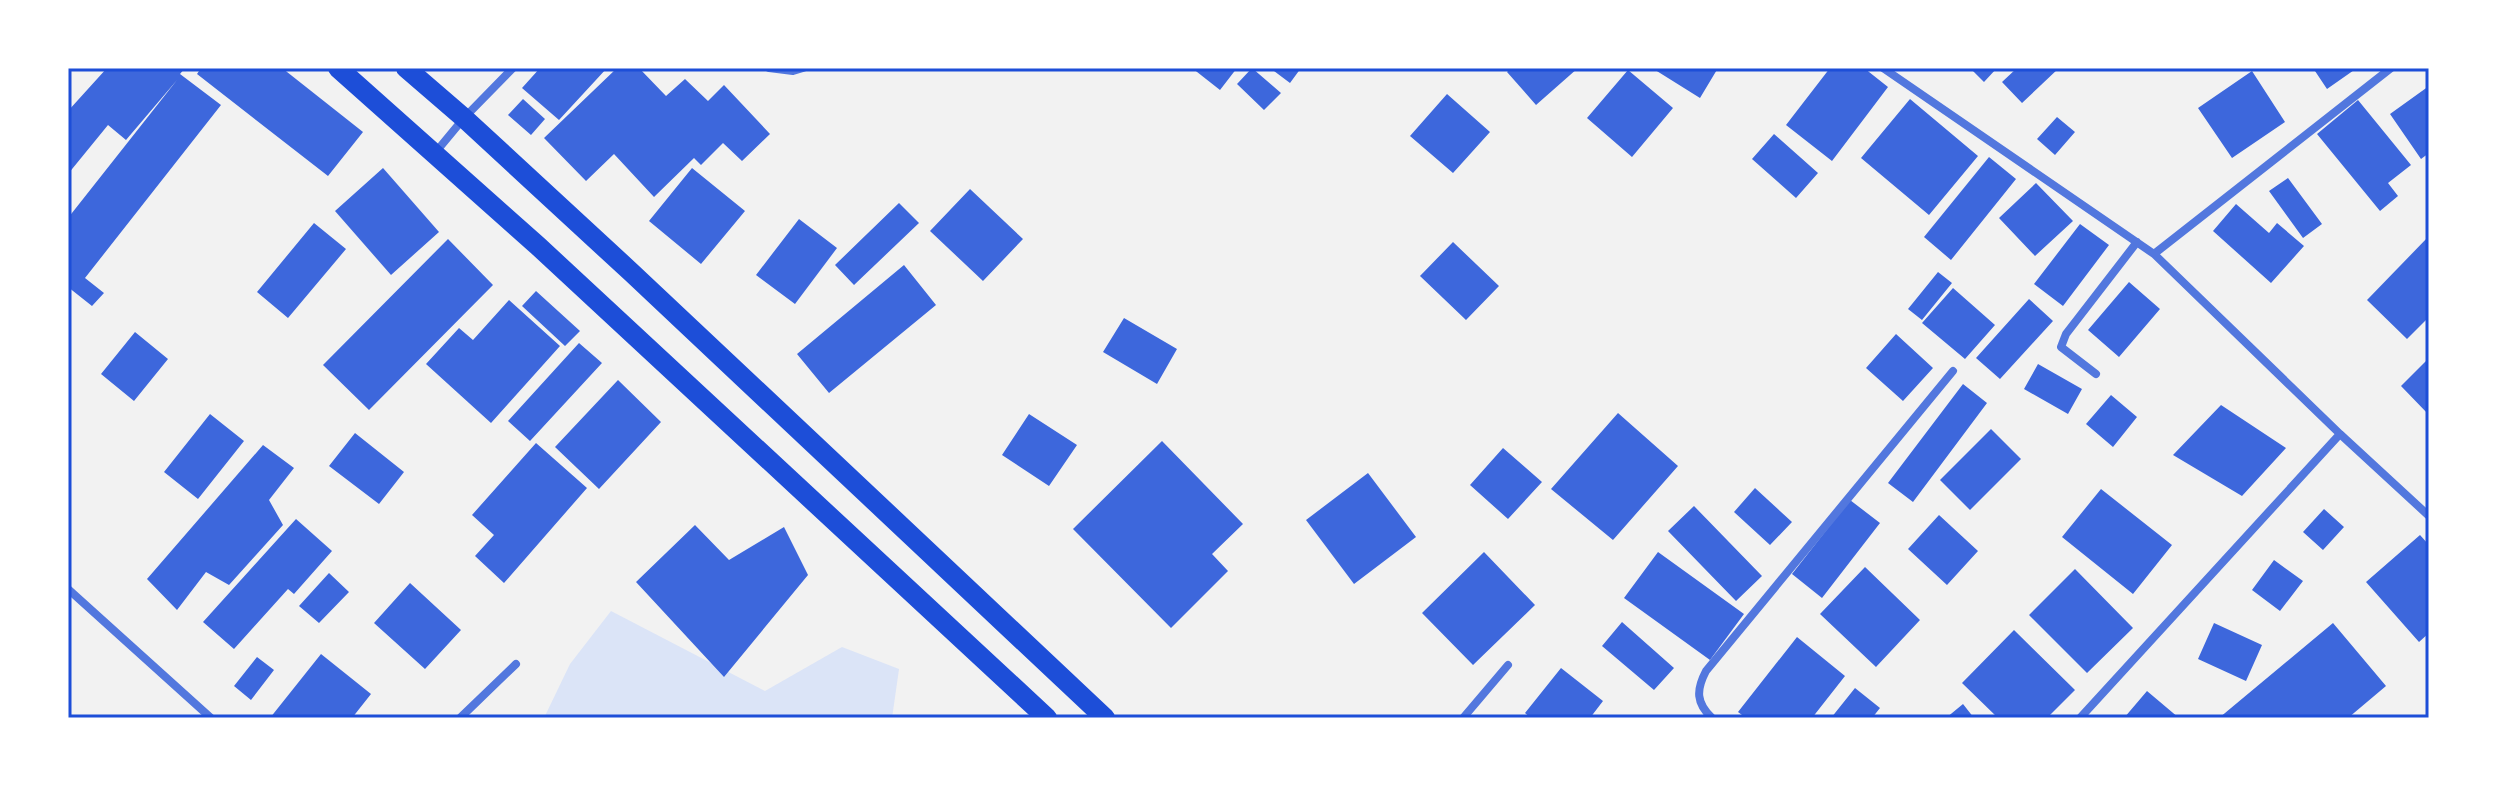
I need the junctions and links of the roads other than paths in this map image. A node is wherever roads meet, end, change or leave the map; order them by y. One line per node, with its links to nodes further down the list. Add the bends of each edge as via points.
1 (338, 68): 9 (main road)
2 (406, 68): 8 (main road)
3 (513, 68): 8 (street)
4 (769, 68): 5 (street)
5 (803, 68)
6 (1883, 68): 10 (street)
7 (2391, 68): 11 (street)
8 (464, 118): 9 (street); 22 (main road)
9 (434, 153): 21 (main road)
10 (2137, 242): 11 (street); 13 (street, via 2061,347)
11 (2154, 254): 14 (street)
12 (1953, 371): 24 (street, via 1706,671 1698,700)
13 (2096, 374)
14 (2340, 434): 15 (street); 25 (street)
15 (2429, 516)
16 (68, 589): 19 (street)
17 (516, 664): 20 (street)
18 (1508, 665): 23 (street)
19 (211, 718)
20 (460, 718)
21 (1047, 718)
22 (1105, 718)
23 (1463, 718)
24 (1712, 718)
25 (2080, 718)

